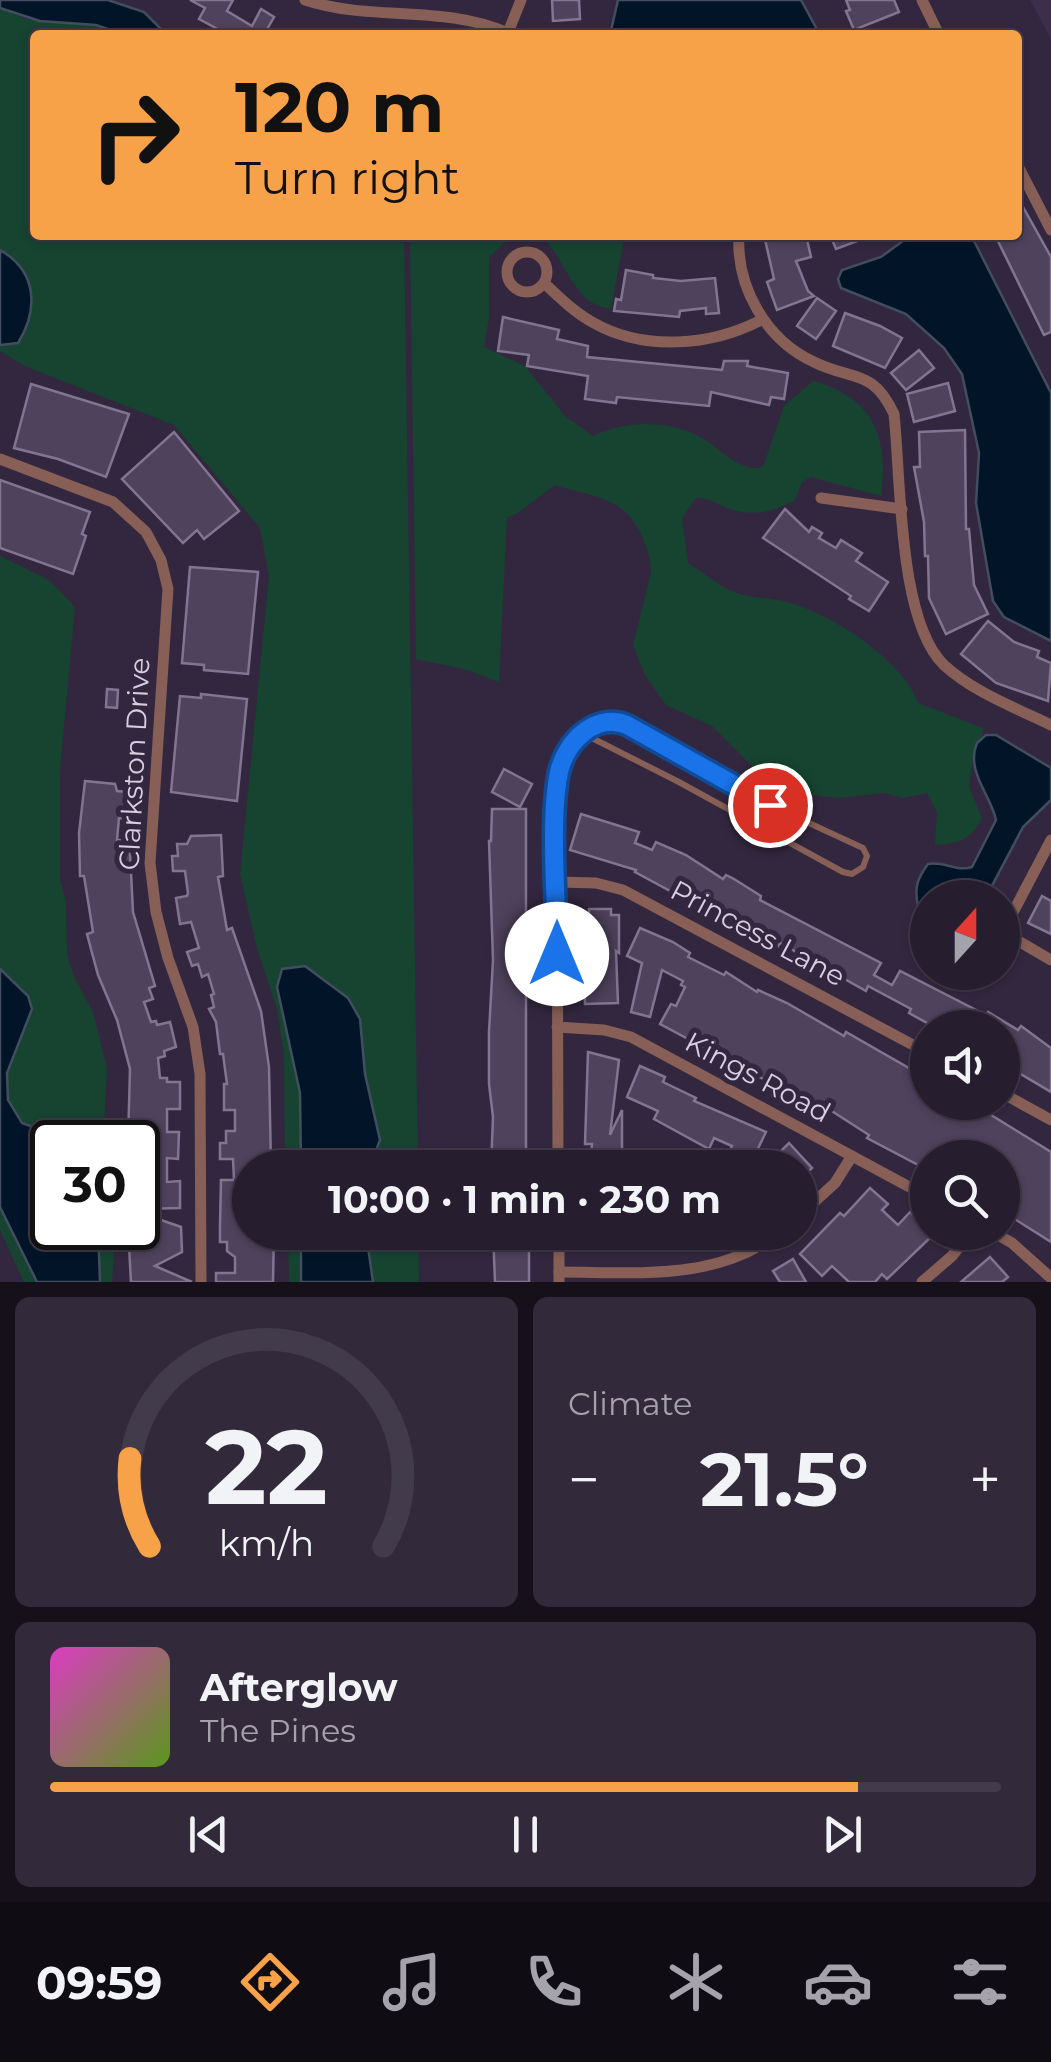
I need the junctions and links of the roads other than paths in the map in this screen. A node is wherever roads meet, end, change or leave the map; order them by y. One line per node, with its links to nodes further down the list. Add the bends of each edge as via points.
1 (305, 0): 4 (street, via 350,10 470,18)
2 (522, 0): 5 (street)
3 (922, 0): 6 (street)
4 (498, 30)
5 (509, 30)
6 (937, 30)
7 (1022, 174): 8 (street)
8 (1051, 230)
9 (739, 240): 11 (street, via 744,285)
10 (544, 284): 11 (street, via 589,321 650,341 730,335)
11 (762, 319): 14 (street, via 805,358 869,379 887,398)
12 (0, 460): 35 (street, Clarkston Drive, via 125,510 154,546 166,576 150,863 156,912 193,1027 200,1074)
13 (821, 498): 14 (street)
14 (902, 509): 15 (street, via 914,608 934,653 968,683)
15 (1051, 726)
16 (582, 733): 16 (lane, via 610,720 627,725 863,848 863,867 843,872); 17 (lane)
17 (564, 758): 19 (street, via 557,786)
18 (1051, 840): 20 (street, via 1009,920 1015,939)
19 (557, 882): 21 (street); 22 (street, Princess Lane, via 623,890)
20 (1051, 960)
21 (557, 1027): 25 (street); 26 (street, Kings Road, via 631,1037)
22 (910, 1043)
23 (1020, 1103): 24 (street)
24 (1051, 1120)
25 (558, 1150)
26 (852, 1156): 27 (street, Kings Road); 28 (street)
27 (910, 1187)
28 (817, 1200)
29 (559, 1250): 33 (street)
30 (754, 1250): 33 (street, via 726,1264)
31 (956, 1250): 36 (street)
32 (1019, 1250): 34 (street)
33 (559, 1277)
34 (1051, 1278)
35 (201, 1282)
36 (922, 1282)

